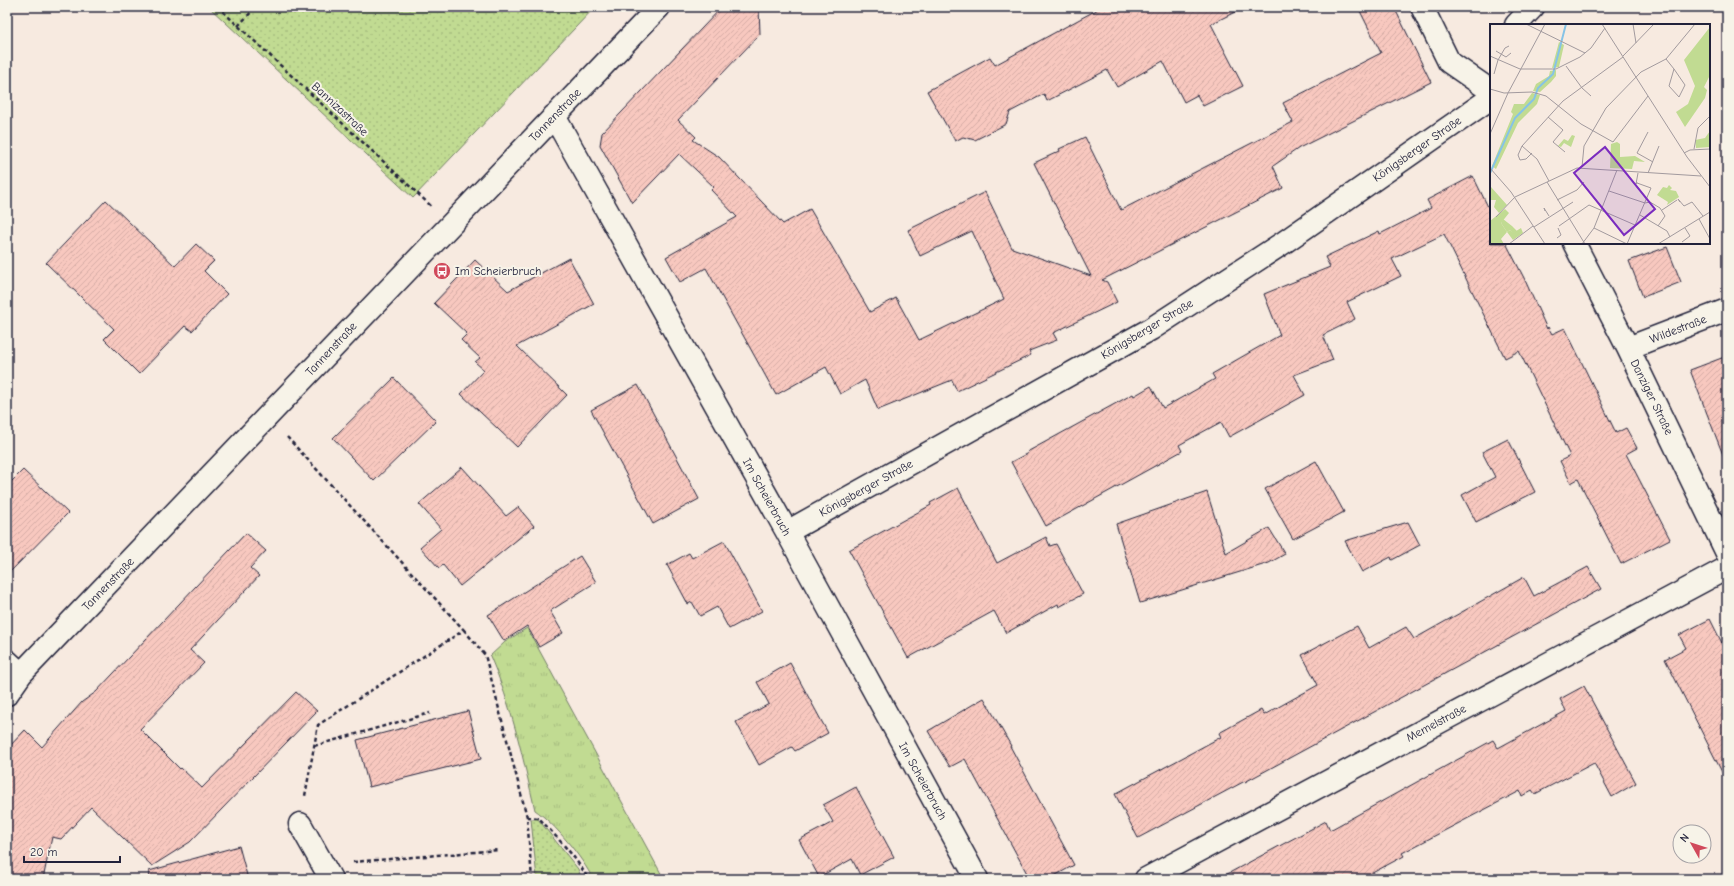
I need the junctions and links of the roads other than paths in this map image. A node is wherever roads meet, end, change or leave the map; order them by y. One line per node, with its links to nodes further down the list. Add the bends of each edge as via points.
1 (659, 7): 7 (street, Tannenstraße)
2 (1422, 7): 5 (street, via 1449,62)
3 (1533, 7): 4 (street)
4 (1517, 24)
5 (1490, 90)
6 (1490, 99): 11 (street, Königsberger Straße, via 1283,243 1151,329)
7 (554, 116): 11 (street, Im Scheierbruch); 14 (street, Tannenstraße, via 268,416)
8 (1575, 244): 10 (street, Danziger Straße)
9 (1727, 310): 10 (street, Wildestraße)
10 (1628, 348): 12 (street, Danziger Straße)
11 (787, 532): 18 (street, Im Scheierbruch)
12 (1727, 553)
13 (1727, 568): 19 (street, Memelstraße)
14 (14, 668): 15 (street, Tannenstraße)
15 (7, 694)
16 (300, 824): 17 (street)
17 (327, 872)
18 (977, 879)
19 (1146, 879)

